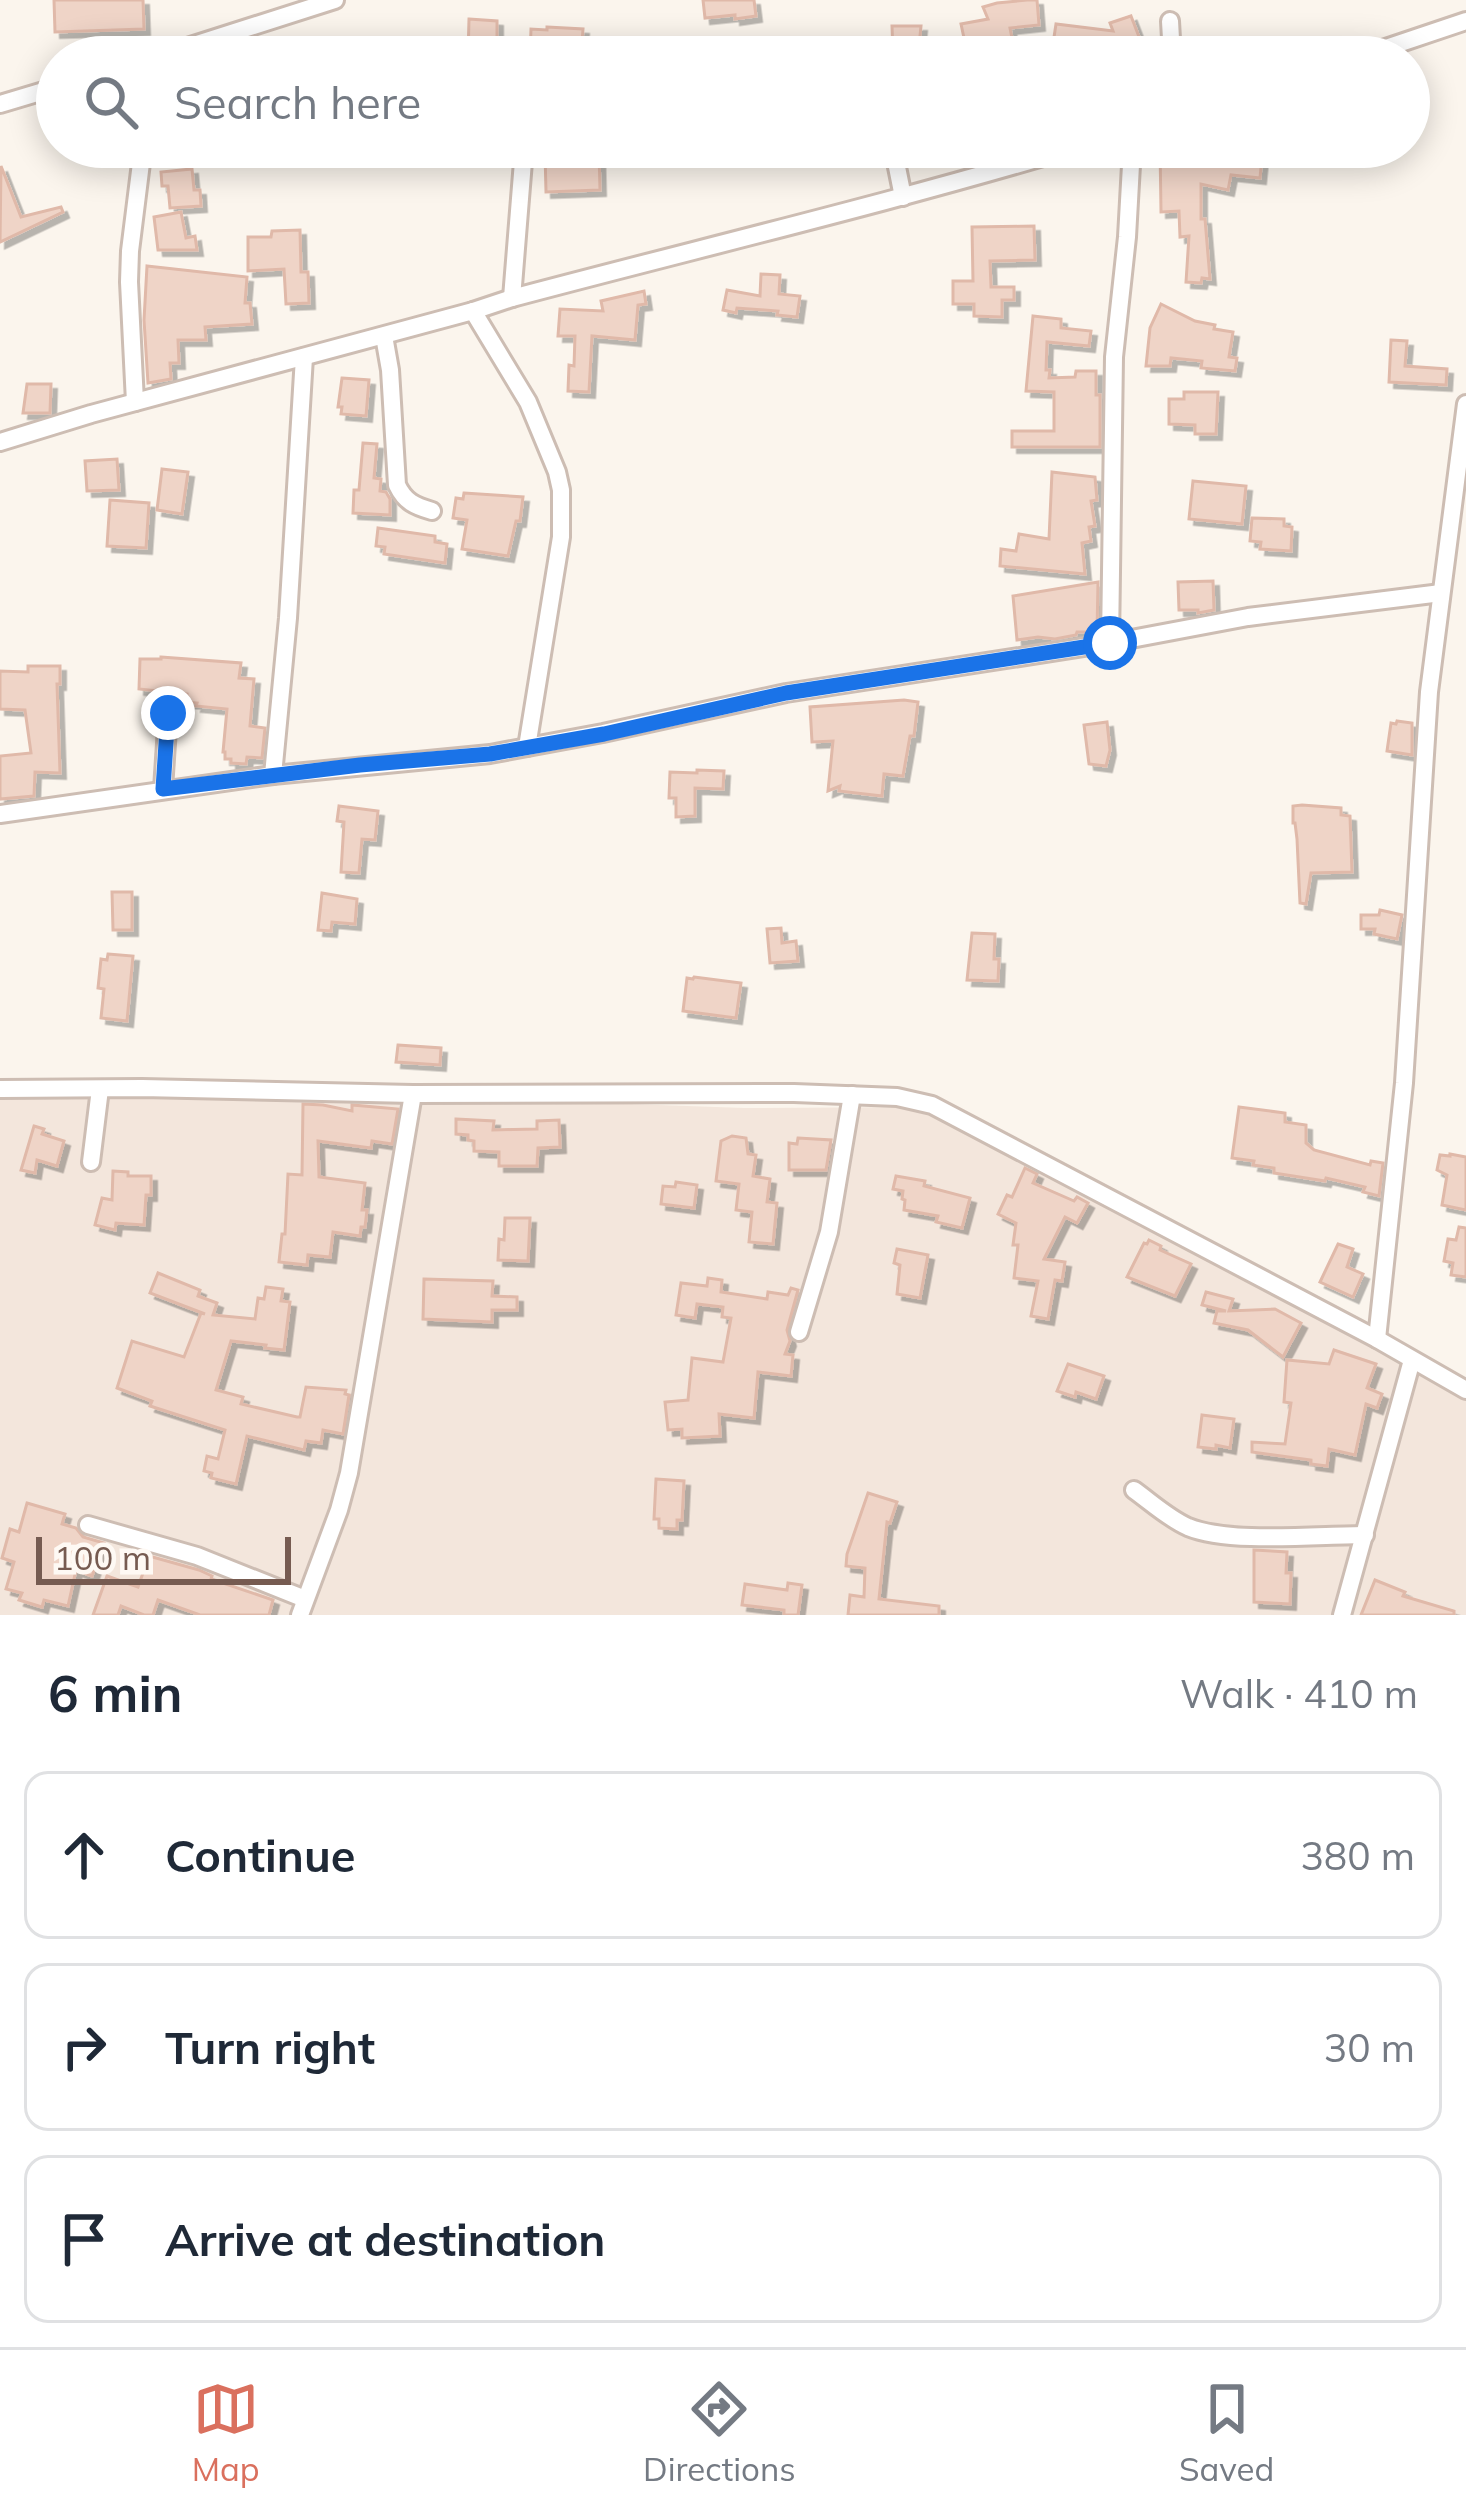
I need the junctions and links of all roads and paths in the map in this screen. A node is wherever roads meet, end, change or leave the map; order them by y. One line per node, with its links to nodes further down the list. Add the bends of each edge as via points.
1 (335, 0): 4 (street)
2 (1466, 20): 6 (street)
3 (1170, 21): 5 (street)
4 (222, 36)
5 (1171, 36)
6 (1420, 36)
7 (36, 93): 8 (street)
8 (0, 104)
9 (141, 168): 19 (street, via 129,266)
10 (522, 168): 15 (street)
11 (897, 168): 14 (street)
12 (1004, 168): 14 (street)
13 (1131, 168): 24 (street, via 1114,357)
14 (903, 197): 15 (street)
15 (512, 298): 16 (street)
16 (472, 311): 17 (street); 26 (street, via 528,402 561,490 562,536)
17 (384, 336): 18 (street); 22 (street, via 397,485 411,504)
18 (304, 356): 19 (street); 27 (street)
19 (135, 403): 21 (street)
20 (1466, 404): 23 (street)
21 (0, 442)
22 (432, 511)
23 (1441, 592): 24 (street); 36 (street)
24 (1110, 643): 26 (street, via 786,693)
25 (168, 713): 28 (street)
26 (527, 747): 27 (street)
27 (273, 775): 28 (street)
28 (163, 789): 29 (street)
29 (0, 814)
30 (0, 1089): 31 (street)
31 (100, 1089): 32 (street); 34 (street)
32 (413, 1094): 33 (street); 42 (street, via 349,1473)
33 (852, 1095): 35 (street, via 829,1232); 36 (street, via 932,1105)
34 (91, 1162)
35 (799, 1332)
36 (1377, 1339): 37 (street)
37 (1412, 1360): 38 (street); 41 (street)
38 (1466, 1390)
39 (1134, 1490): 41 (street, via 1170,1518 1224,1536)
40 (88, 1525): 42 (street, via 196,1556)
41 (1365, 1535): 43 (street)
42 (302, 1607)
43 (1342, 1615)

